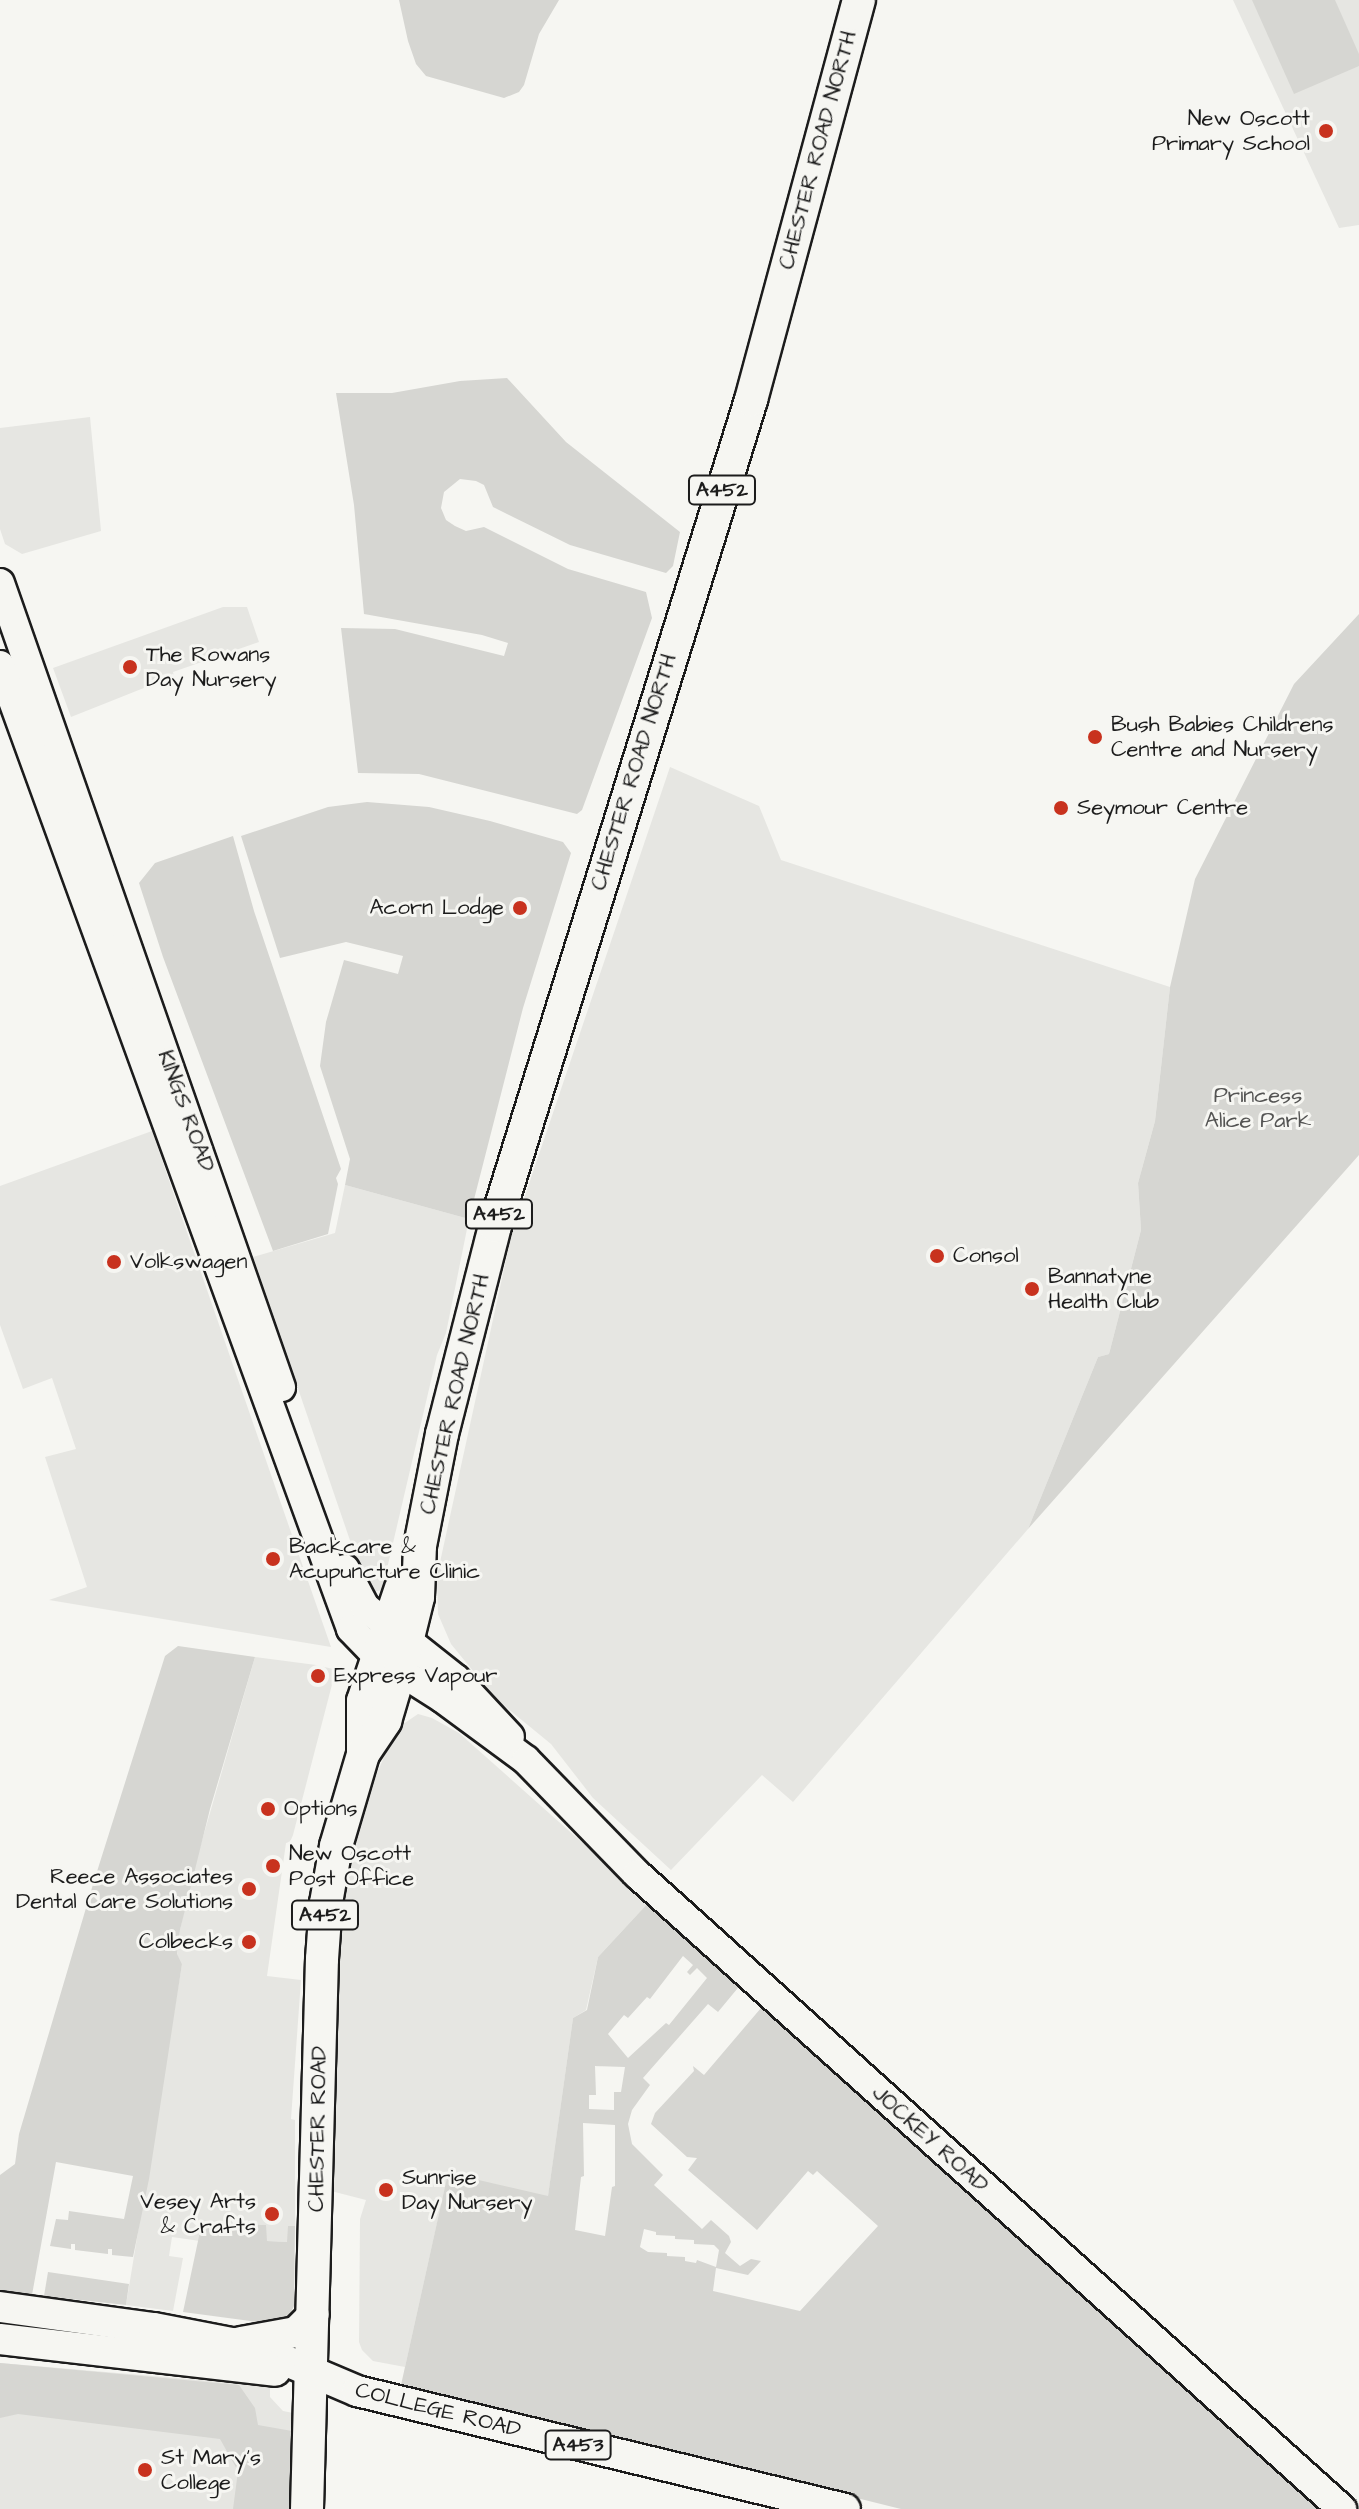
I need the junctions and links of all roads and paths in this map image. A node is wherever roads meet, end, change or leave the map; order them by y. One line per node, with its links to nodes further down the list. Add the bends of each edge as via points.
1 (859, 0): 4 (highway, CHESTER ROAD NORTH / A452, via 751,400 495,1226 442,1434 420,1546 418,1597)
2 (0, 583): 4 (main road, KINGS ROAD, via 332,1535 358,1598)
3 (0, 665): 4 (main road, KINGS ROAD, via 343,1610 351,1629)
4 (394, 1649): 6 (highway, CHESTER ROAD / A452, via 385,1721 363,1754 336,1846 326,1903); 12 (main road, JOCKEY ROAD, via 526,1760 637,1874)
5 (0, 2307): 8 (main road, COLLEGE ROAD / A453)
6 (314, 2314): 8 (main road, COLLEGE ROAD, via 296,2332); 9 (highway, CHESTER ROAD / A452)
7 (0, 2339): 9 (main road, COLLEGE ROAD / A453)
8 (232, 2343): 9 (main road, COLLEGE ROAD / A453)
9 (313, 2374): 10 (highway, CHESTER ROAD / A452); 11 (main road, COLLEGE ROAD / A453, via 386,2399)
10 (307, 2509)
11 (845, 2509)
12 (1342, 2509)

